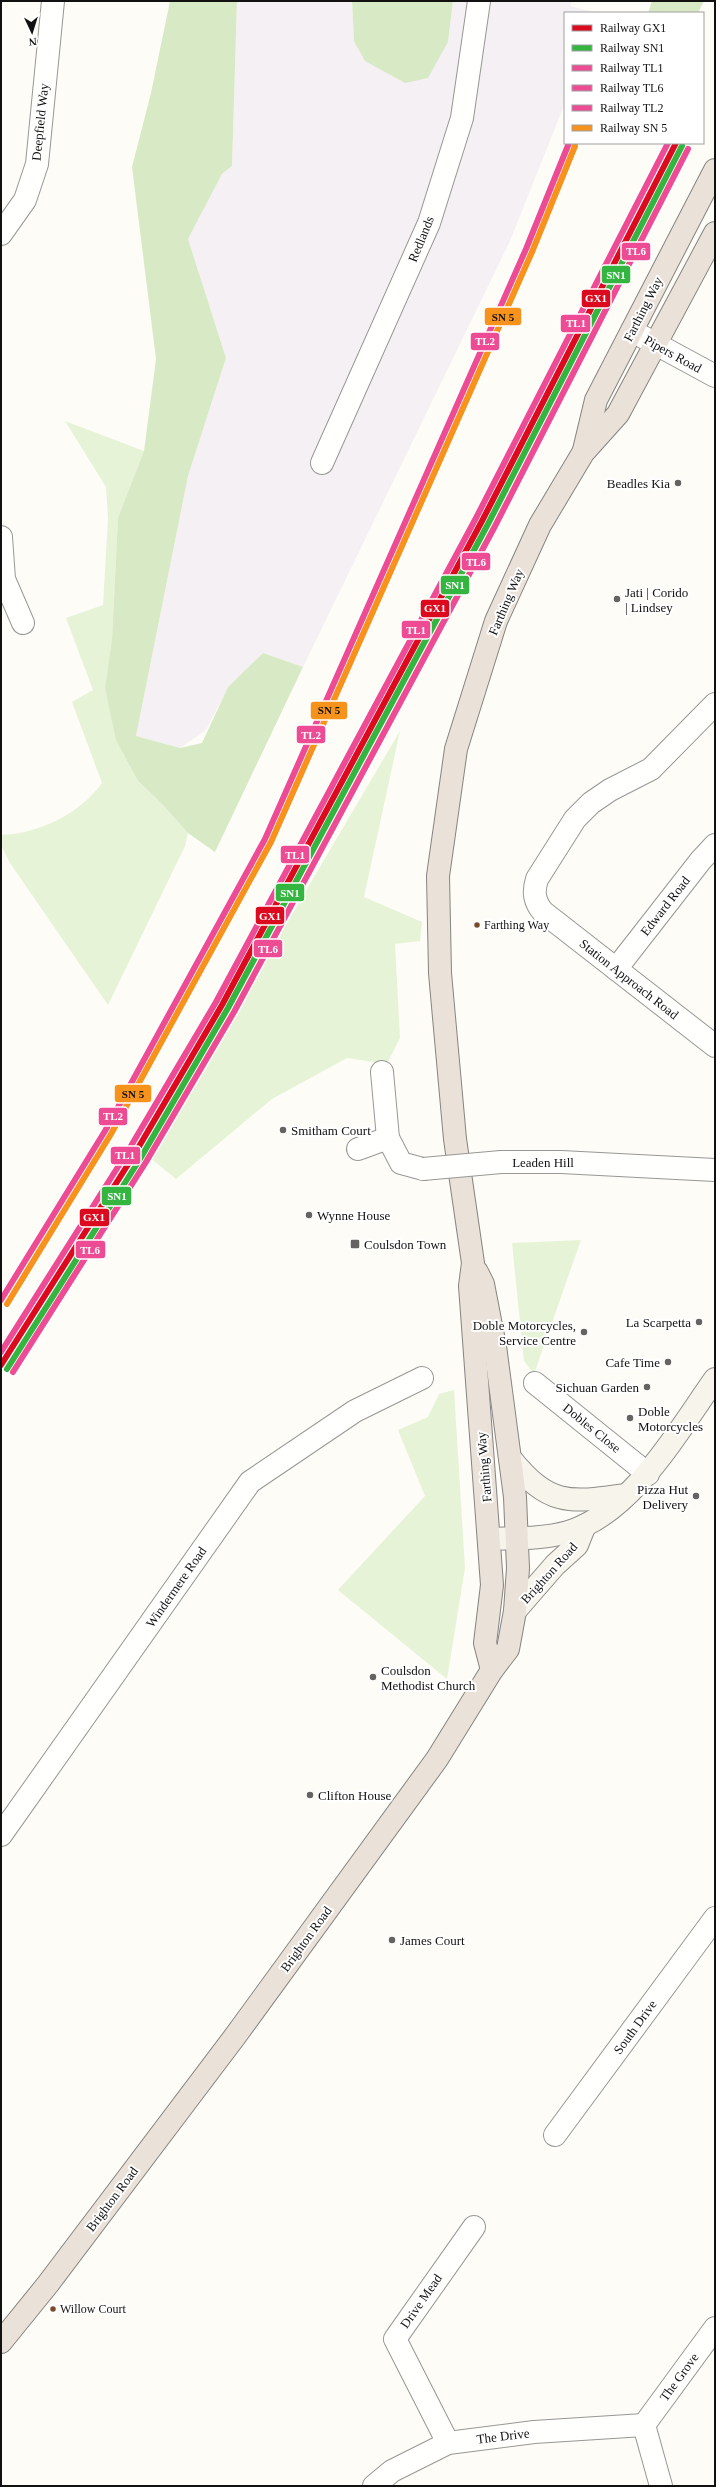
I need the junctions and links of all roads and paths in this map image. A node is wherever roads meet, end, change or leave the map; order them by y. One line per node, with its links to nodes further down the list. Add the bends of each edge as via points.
1 (53, 1): 5 (street, Deepfield Way, via 37,164 25,200)
2 (479, 1): 10 (street, Redlands, via 462,118 429,223)
3 (715, 170): 6 (highway, Farthing Way)
4 (715, 233): 7 (highway, Farthing Way)
5 (1, 234)
6 (632, 331): 7 (street, Pipers Road); 9 (highway, Farthing Way, via 596,400)
7 (654, 343): 8 (street, Pipers Road); 9 (highway, Farthing Way, via 618,414)
8 (715, 376)
9 (583, 453): 21 (highway, Farthing Way, via 540,525 496,621 456,749 439,869 440,973 455,1139)
10 (322, 463)
11 (1, 537): 12 (street, via 4,579)
12 (23, 624)
13 (715, 704): 15 (street, Station Approach Road, via 651,769 591,803 576,819 537,879 534,897 543,912)
14 (715, 845): 15 (street, Edward Road)
15 (616, 968): 16 (street, Station Approach Road)
16 (715, 1046)
17 (382, 1072): 18 (street, Leaden Hill)
18 (388, 1138): 19 (street); 20 (street, Leaden Hill, bridge, via 401,1163 423,1169 500,1162 561,1162)
19 (358, 1149)
20 (715, 1170)
21 (473, 1263): 25 (highway, Farthing Way, via 483,1284 495,1346); 30 (highway, Farthing Way, via 470,1286)
22 (422, 1378): 33 (street, Windermere Road, via 403,1398 355,1411 250,1482)
23 (715, 1379): 26 (main road, Brighton Road)
24 (535, 1383): 26 (street, Dobles Close)
25 (510, 1458): 27 (main road, via 543,1491 561,1499 579,1501); 29 (highway, Farthing Way)
26 (648, 1474): 27 (main road, Brighton Road)
27 (626, 1495): 28 (main road, Brighton Road, via 607,1512)
28 (585, 1525): 29 (main road, Brighton Road, via 568,1532); 31 (main road, Brighton Road, via 577,1545 555,1565)
29 (517, 1538): 30 (main road, Brighton Road); 31 (highway, Farthing Way)
30 (490, 1539): 32 (highway, Farthing Way, via 492,1585 485,1643)
31 (515, 1610): 32 (highway, Brighton Road, via 508,1649)
32 (492, 1670): 38 (highway, Brighton Road, via 437,1759 236,2036)
33 (1, 1835)
34 (715, 1918): 35 (street, South Drive)
35 (555, 2135)
36 (474, 2227): 40 (street, Drive Mead, via 395,2339)
37 (715, 2328): 39 (street, The Grove)
38 (1, 2342)
39 (644, 2425): 40 (street, The Drive, via 534,2432); 42 (street)
40 (448, 2443): 41 (street, The Drive, via 392,2471)
41 (374, 2486)
42 (661, 2486)

